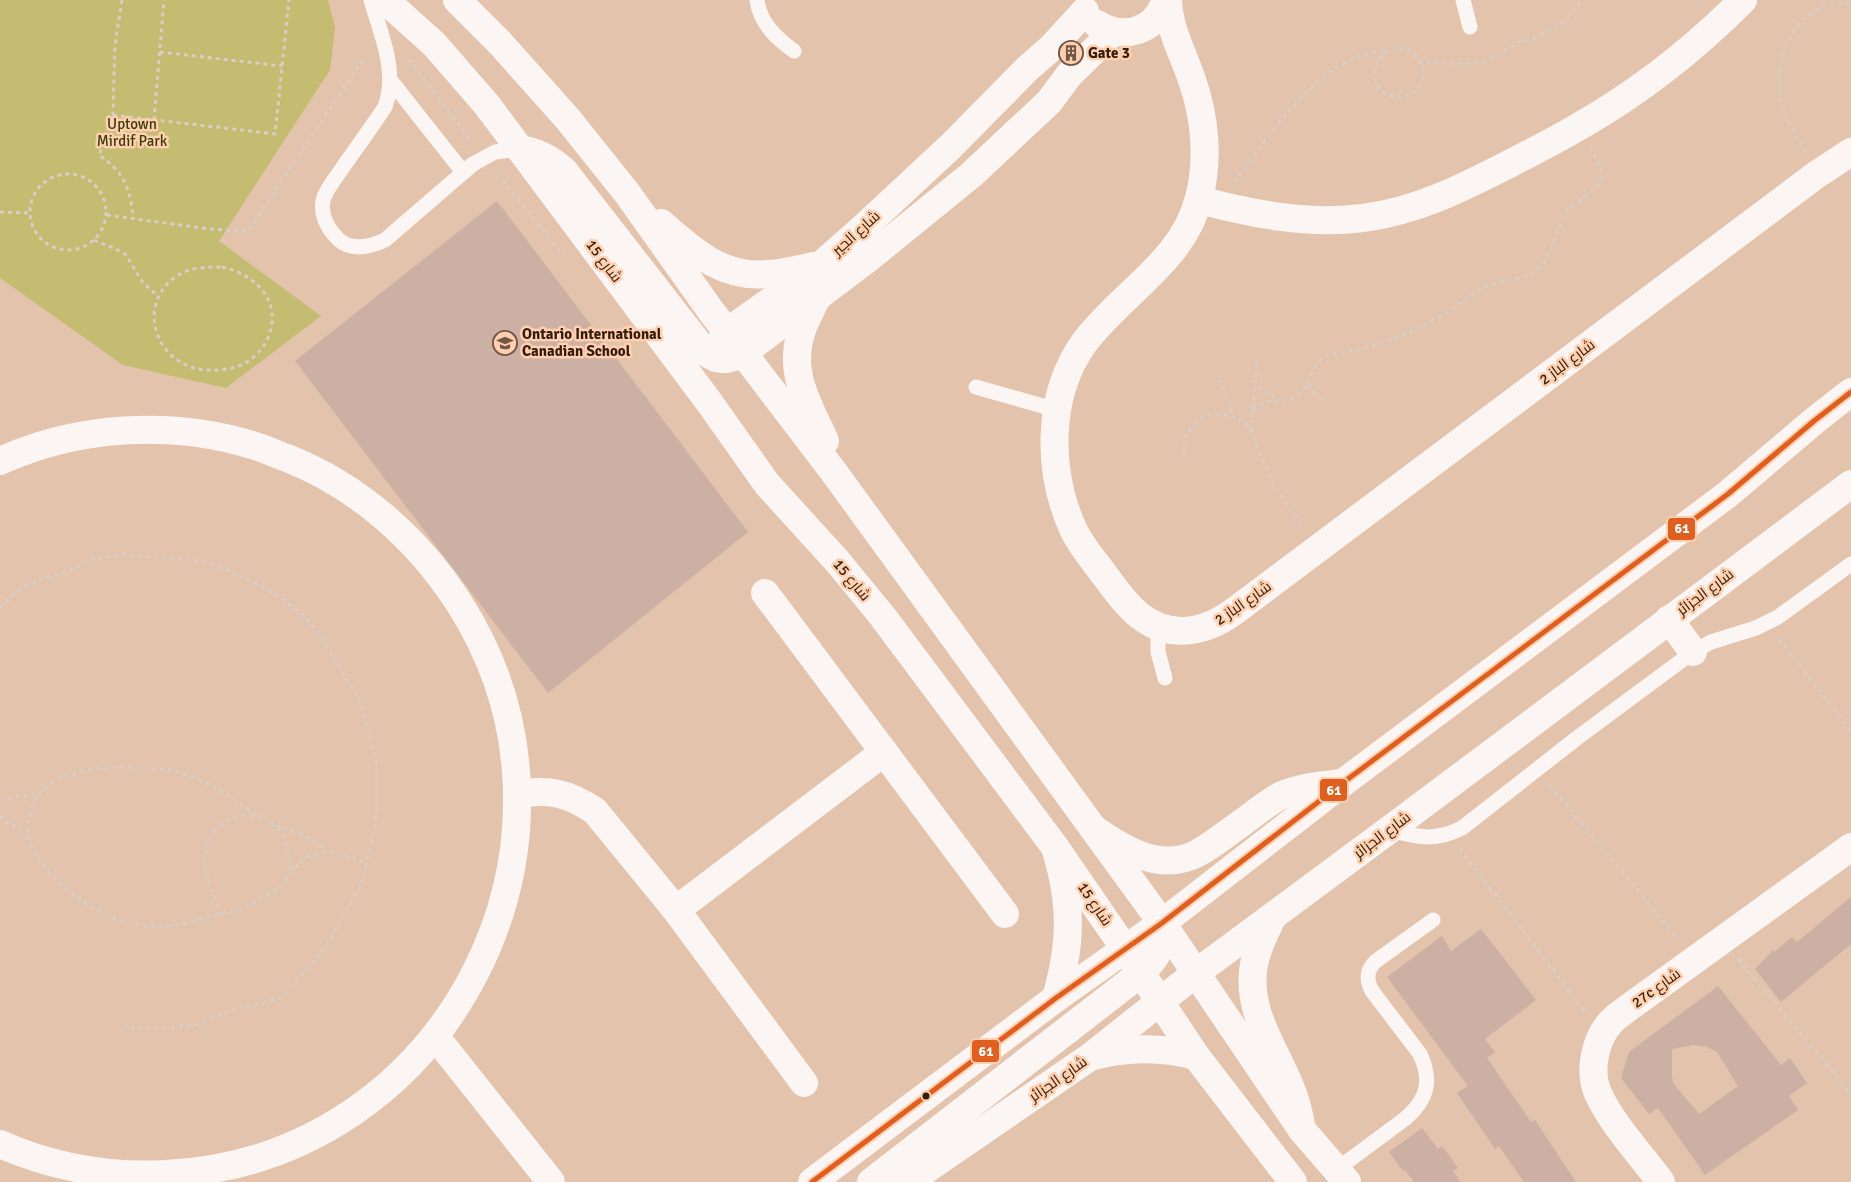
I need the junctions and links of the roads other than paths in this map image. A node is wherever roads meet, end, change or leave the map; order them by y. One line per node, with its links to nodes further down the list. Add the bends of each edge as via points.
1 (370, 0): 14 (lane, via 388,58)
2 (385, 0): 16 (street, شارع 15, via 434,44)
3 (458, 0): 19 (street, via 566,118)
4 (757, 0): 11 (lane, via 766,25 778,40)
5 (1167, 0): 10 (street, via 1148,26); 12 (street, شارع الباز 2)
6 (1464, 0): 9 (lane)
7 (1743, 0): 20 (street, via 1663,69 1579,127 1432,202 1364,218 1330,221 1256,214)
8 (1083, 4): 10 (street, via 1097,24); 13 (street, شارع الجير, via 1044,39)
9 (1470, 27)
10 (1122, 32): 12 (street, via 1155,38); 15 (street, شارع الجير, via 1069,75)
11 (794, 51)
12 (1180, 51): 20 (street, شارع الباز 2, via 1201,108)
13 (1027, 69): 15 (street, via 1042,78); 21 (street, شارع الجير, via 939,158)
14 (391, 81): 18 (lane); 18 (lane, via 385,107 324,198 323,215 329,230 340,241 355,247 371,247 385,240)
15 (1049, 102): 22 (street, شارع الجير, via 928,211)
16 (520, 149): 18 (lane, via 495,152); 24 (street, via 545,156 565,172 705,352); 27 (street, شارع 15)
17 (1851, 152): 35 (street, شارع الباز 2, via 1219,622 1189,631)
18 (463, 172)
19 (627, 193): 21 (street, via 693,251 722,268 739,273 768,274); 23 (street)
20 (1208, 202): 28 (street, شارع الباز 2, via 1160,266 1101,322 1083,345 1063,387)
21 (821, 265): 23 (street, شارع الجير)
22 (818, 295): 23 (street, شارع الجير); 30 (street, via 802,328 797,375 828,447)
23 (735, 343): 24 (street, via 728,360); 30 (street)
24 (713, 358): 27 (street, via 709,373)
25 (976, 387): 28 (lane)
26 (1851, 392): 39 (street, via 1728,494)
27 (709, 402): 44 (street, شارع 15, via 767,484 861,589)
28 (1057, 410): 35 (street, شارع الباز 2, via 1055,457 1065,508 1075,532 1132,610)
29 (0, 461): 40 (street, via 22,451 78,436 136,429 195,432 252,444 307,466 357,495 409,539 442,576 473,625 499,688 512,736)
30 (833, 471): 41 (street)
31 (1851, 484): 34 (street, شارع الجزائر)
32 (1851, 564): 36 (lane, via 1778,617)
33 (765, 593): 38 (street)
34 (1669, 620): 36 (street); 42 (street, شارع الجزائر)
35 (1158, 626): 37 (lane, via 1158,652)
36 (1693, 652): 42 (lane, via 1462,828 1434,838)
37 (1165, 678)
38 (884, 752): 45 (street); 46 (street)
39 (1344, 782): 41 (street, via 1281,796 1205,849 1184,858 1142,857); 49 (street)
40 (518, 794): 45 (street, via 559,793 595,811); 55 (street, via 515,846 505,898 491,939 465,994)
41 (1094, 829): 49 (street)
42 (1389, 830): 47 (street, شارع الجزائر)
43 (1851, 846): 69 (street, 27c شارع, via 1628,1008 1603,1035 1594,1066 1596,1090 1607,1110)
44 (1055, 847): 50 (street, شارع 15); 53 (street, via 1066,891 1068,936)
45 (676, 910): 58 (street)
46 (1005, 914)
47 (1273, 916): 51 (street, شارع الجزائر); 59 (street, via 1254,962 1252,987 1260,1022 1294,1097)
48 (1433, 920): 63 (lane, via 1376,961 1367,975 1372,991 1425,1065 1426,1083 1422,1100 1415,1110)
49 (1162, 923): 50 (street); 51 (street); 52 (street, via 1163,938 1159,951)
50 (1125, 949): 52 (street, شارع 15); 53 (street)
51 (1196, 973): 54 (street, شارع الجزائر); 59 (street)
52 (1141, 974): 54 (street, شارع 15); 66 (street)
53 (1056, 998): 65 (street)
54 (1159, 1002): 56 (street, شارع 15); 57 (street, شارع الجزائر)
55 (435, 1036): 61 (street, via 400,1074 338,1121); 64 (street)
56 (1196, 1056): 57 (street, via 1139,1049); 68 (street, شارع 15)
57 (1090, 1057): 67 (street, شارع الجزائر)
58 (804, 1083)
59 (1302, 1130): 63 (street)
60 (0, 1144): 62 (street)
61 (225, 1175): 62 (street)
62 (82, 1176)
63 (1341, 1176)
64 (551, 1182)
65 (812, 1182)
66 (871, 1182)
67 (908, 1182)
68 (1293, 1182)
69 (1661, 1182)

